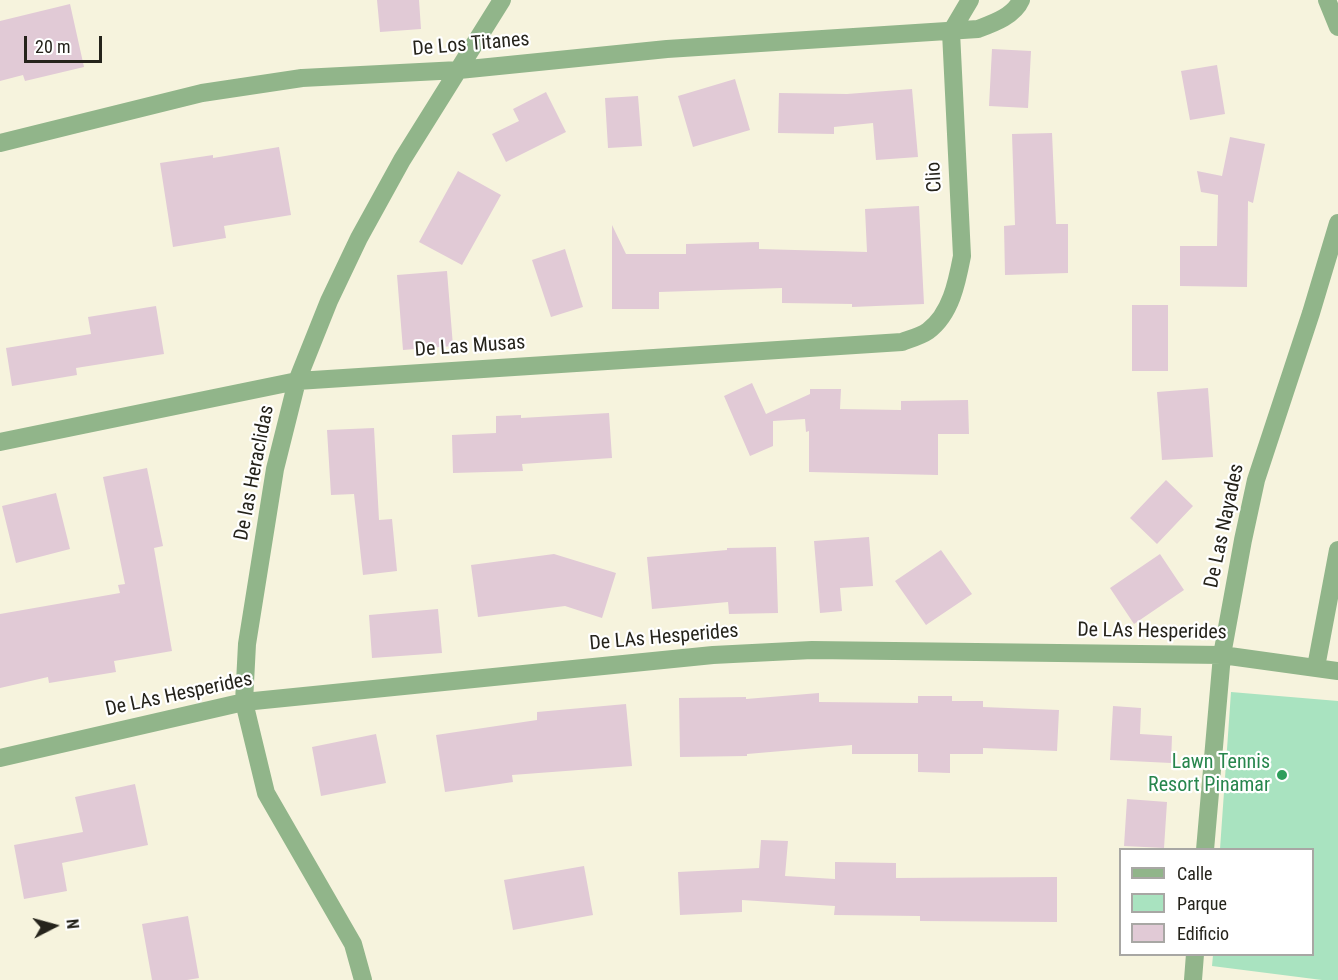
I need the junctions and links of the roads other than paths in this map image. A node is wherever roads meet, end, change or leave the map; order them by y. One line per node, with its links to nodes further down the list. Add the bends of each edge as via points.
1 (502, 0): 7 (street, De las Heraclidas)
2 (970, 0): 6 (street)
3 (1021, 0): 6 (street, De Los Titanes, via 1018,8 999,20 978,29)
4 (1327, 0): 5 (street)
5 (1338, 27)
6 (951, 32): 7 (street, De Los Titanes, via 667,49); 10 (street, Clio, via 962,256 955,288)
7 (459, 70): 8 (street, De Los Titanes, via 302,78 202,93); 11 (street, De las Heraclidas, via 359,238)
8 (0, 143)
9 (1338, 223): 14 (street, De Las Nayades, via 1256,480)
10 (941, 317): 11 (street, De Las Musas, via 927,332 902,342)
11 (297, 381): 12 (street, De Las Musas); 17 (street, De las Heraclidas, via 272,492 247,644)
12 (0, 442)
13 (1338, 550): 15 (street)
14 (1222, 655): 15 (street, De LAs Hesperides); 17 (street, De LAs Hesperides, via 812,650 713,655); 19 (street, De Las Nayades)
15 (1316, 667): 16 (street, De LAs Hesperides)
16 (1338, 671)
17 (244, 702): 18 (street, De LAs Hesperides); 21 (street, De las Heraclidas, via 266,793 353,945)
18 (0, 758)
19 (1205, 848)
20 (1195, 956): 22 (street)
21 (363, 980)
22 (1193, 980)

